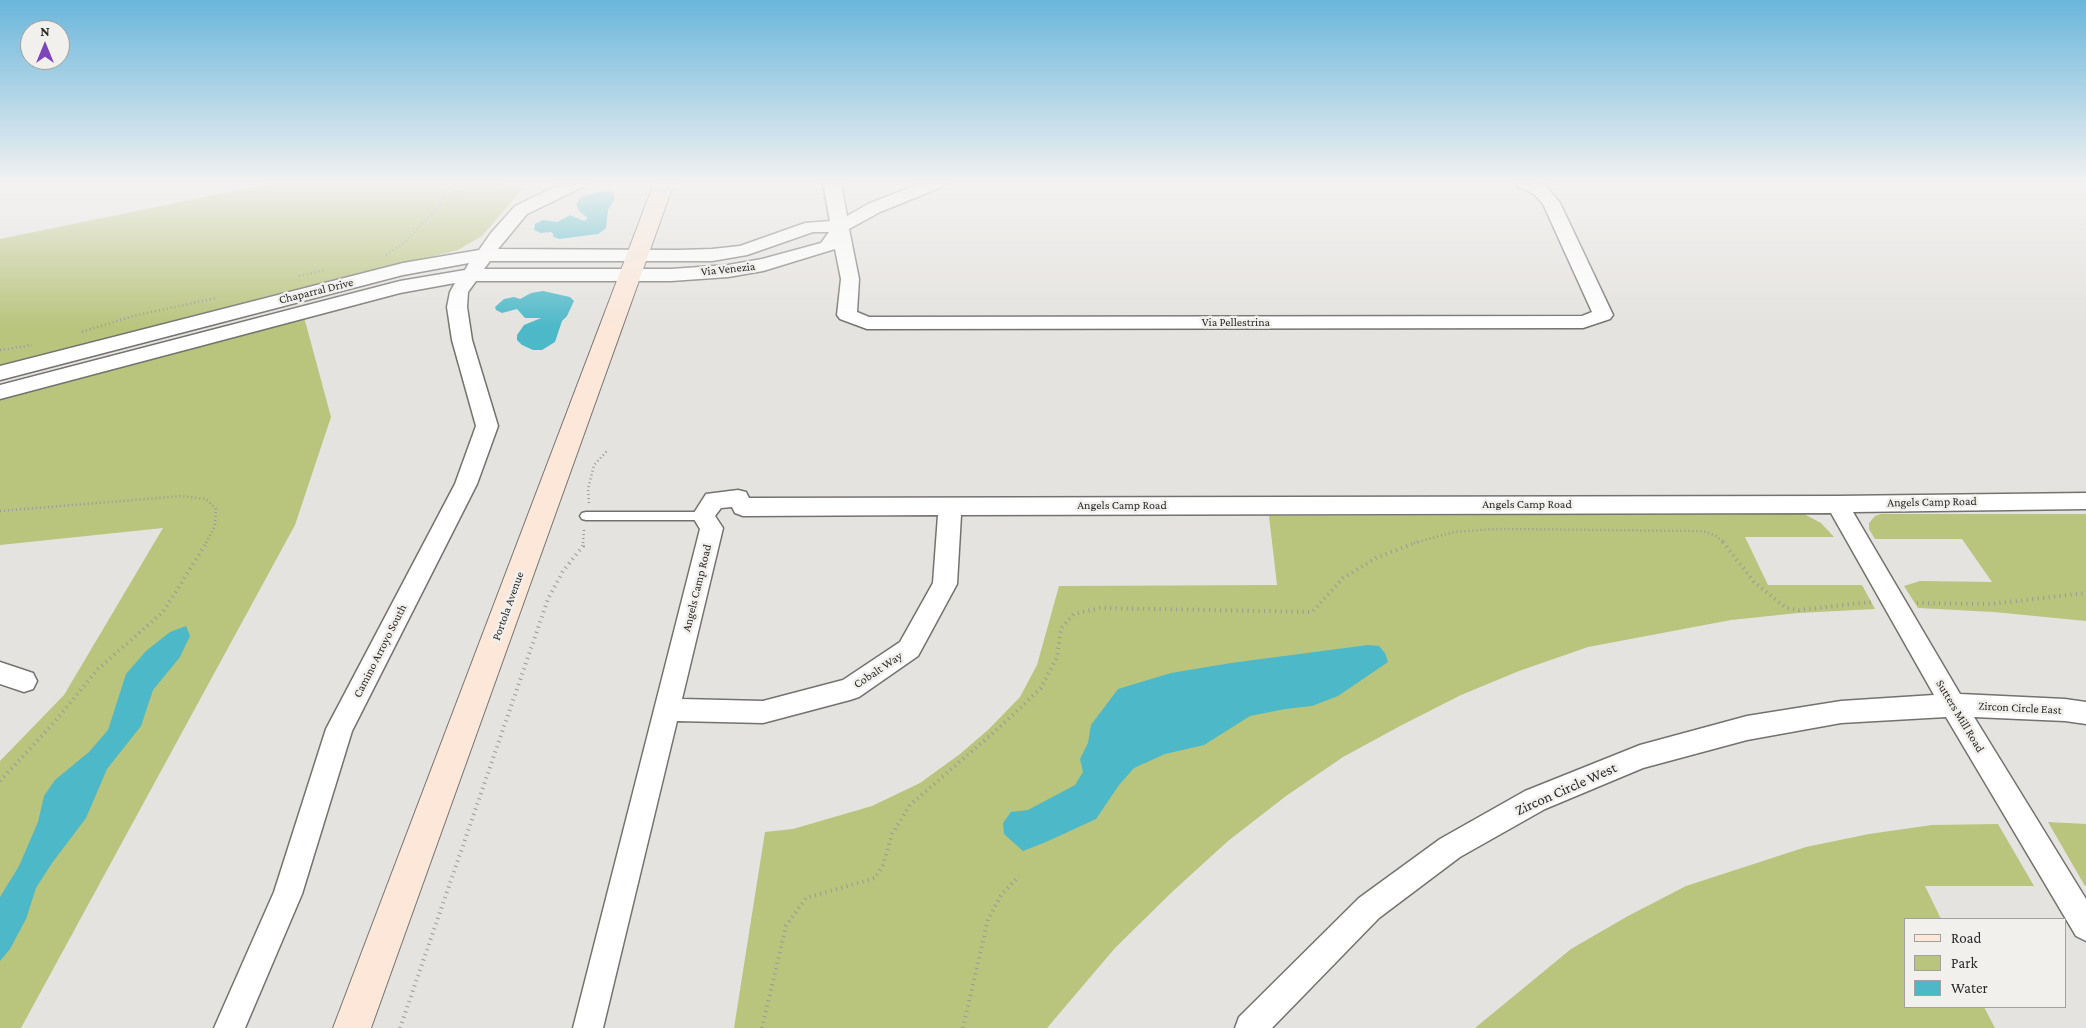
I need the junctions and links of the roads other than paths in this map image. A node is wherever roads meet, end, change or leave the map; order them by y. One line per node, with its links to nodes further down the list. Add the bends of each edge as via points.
1 (502, 231): 6 (street, Camino Arroyo South)
2 (647, 231): 7 (main road, Portola Avenue)
3 (838, 231): 7 (street, Via Venezia, via 828,247 762,266 728,271)
4 (842, 231): 5 (street, Via Pellestrina, via 850,279 847,315 867,323 1584,322 1603,315)
5 (1564, 231)
6 (485, 255): 7 (street, Chaparral Drive); 8 (street, Camino Arroyo South); 9 (street, Chaparral Drive, via 403,269)
7 (634, 266): 8 (street, Chaparral Drive); 23 (main road, Portola Avenue)
8 (470, 276): 10 (street, Chaparral Drive, via 400,288); 22 (street, Camino Arroyo South, via 459,292 458,307 462,340 487,426 466,484 339,729 288,894)
9 (0, 372)
10 (0, 392)
11 (2086, 501): 12 (street, Angels Camp Road)
12 (1837, 504): 13 (street, Angels Camp Road); 18 (street, Sutters Mill Road)
13 (950, 506): 15 (street, Angels Camp Road, via 743,507 738,498 714,500); 19 (street, Cobalt Way, via 945,584 909,649 850,689 763,712)
14 (586, 516): 15 (lane)
15 (703, 516): 19 (street, Angels Camp Road, via 712,528)
16 (0, 673): 17 (street)
17 (24, 681)
18 (1953, 705): 20 (street, Zircon Circle East); 21 (street, Sutters Mill Road); 25 (street, Zircon Circle West, via 1841,712 1747,728 1640,757 1536,800 1450,848 1369,908)
19 (667, 710): 24 (street, Angels Camp Road)
20 (2086, 713)
21 (2086, 926)
22 (229, 1028)
23 (352, 1028)
24 (588, 1028)
25 (1250, 1028)

